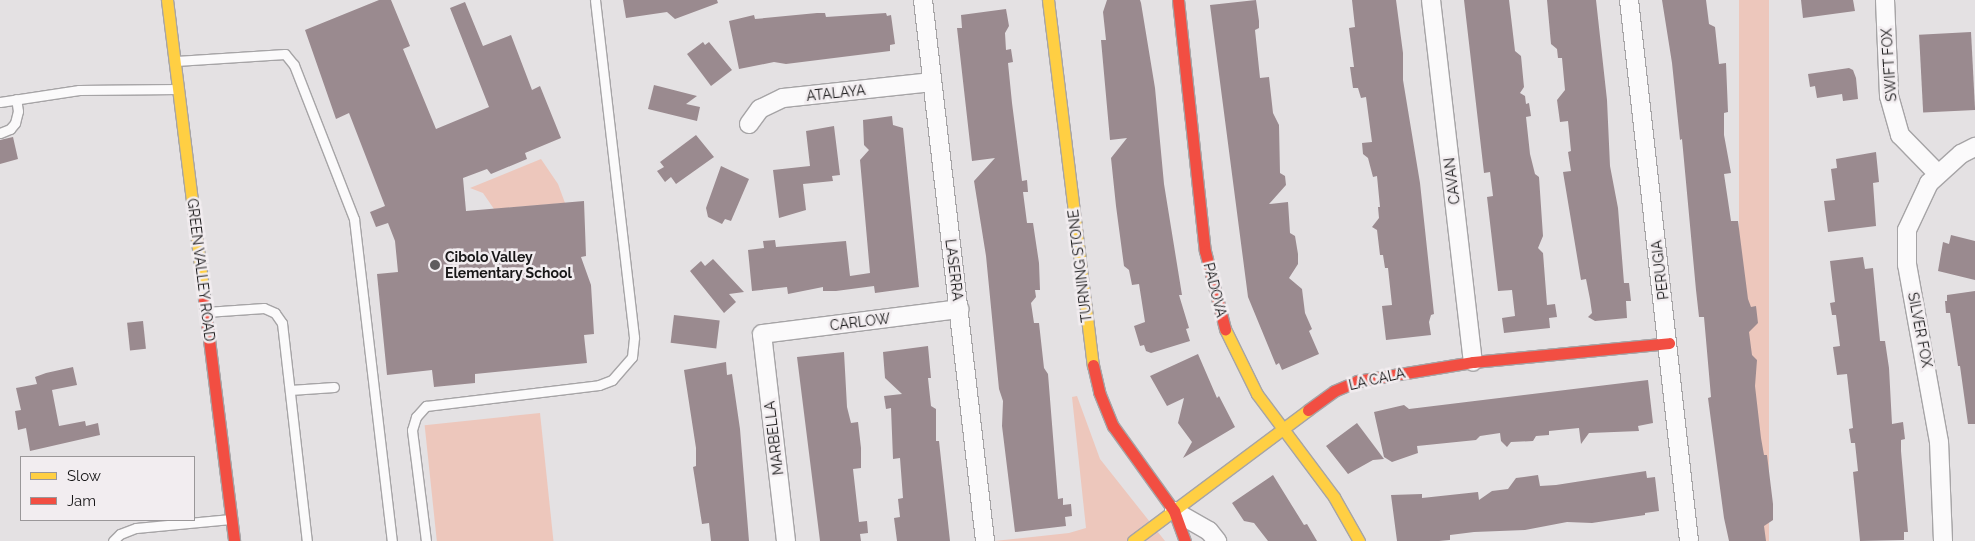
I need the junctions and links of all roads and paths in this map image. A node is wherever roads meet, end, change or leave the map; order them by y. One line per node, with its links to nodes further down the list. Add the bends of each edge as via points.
1 (167, 0): 9 (street, GREEN VALLEY ROAD)
2 (596, 0): 32 (lane, via 634,337 632,357 612,380 600,385 426,406 416,417 412,430)
3 (923, 0): 10 (street, LASERRA)
4 (1048, 0): 26 (street, TURNING STONE, via 1091,354 1100,392 1114,426)
5 (1178, 0): 25 (street, PADOVA, via 1210,269 1225,330 1257,394)
6 (1431, 0): 22 (street, CAVAN)
7 (1629, 0): 21 (street, PERUGIA)
8 (1885, 0): 17 (street, SWIFT FOX, via 1889,96 1900,135)
9 (174, 62): 11 (street, GREEN VALLEY ROAD); 31 (lane, via 284,54 294,65 354,219)
10 (932, 82): 14 (street, ATALAYA, via 783,98 760,109); 18 (street, LASERRA)
11 (178, 89): 12 (lane, via 88,89); 19 (street, GREEN VALLEY ROAD)
12 (16, 99): 13 (lane); 15 (lane, via 15,122 10,129)
13 (0, 102)
14 (749, 124)
15 (0, 133)
16 (1975, 148): 17 (street, SILVER FOX, via 1961,154)
17 (1938, 174): 40 (street, SILVER FOX, via 1929,184 1907,230 1907,265 1939,442)
18 (959, 309): 20 (street, CARLOW); 34 (street, LASERRA)
19 (206, 312): 24 (lane, via 253,306 275,313 282,323); 27 (street, GREEN VALLEY ROAD)
20 (762, 334): 33 (street, MARBELLA)
21 (1669, 343): 22 (street, LA CALA); 39 (street, PERUGIA)
22 (1473, 362): 25 (street, LA CALA, via 1358,380 1334,391)
23 (334, 386): 24 (lane)
24 (290, 390): 30 (lane)
25 (1282, 430): 26 (street, LA CALA); 38 (street, PADOVA, via 1334,497)
26 (1174, 511): 35 (street, LA CALA); 36 (street, TURNING STONE); 37 (street, TURNING STONE, via 1209,531)
27 (232, 519): 28 (lane, via 136,528 120,534); 29 (street, GREEN VALLEY ROAD)
28 (113, 541)
29 (234, 541)
30 (307, 541)
31 (392, 541)
32 (426, 541)
33 (786, 541)
34 (985, 541)
35 (1134, 541)
36 (1185, 541)
37 (1217, 541)
38 (1360, 541)
39 (1689, 541)
40 (1943, 541)

